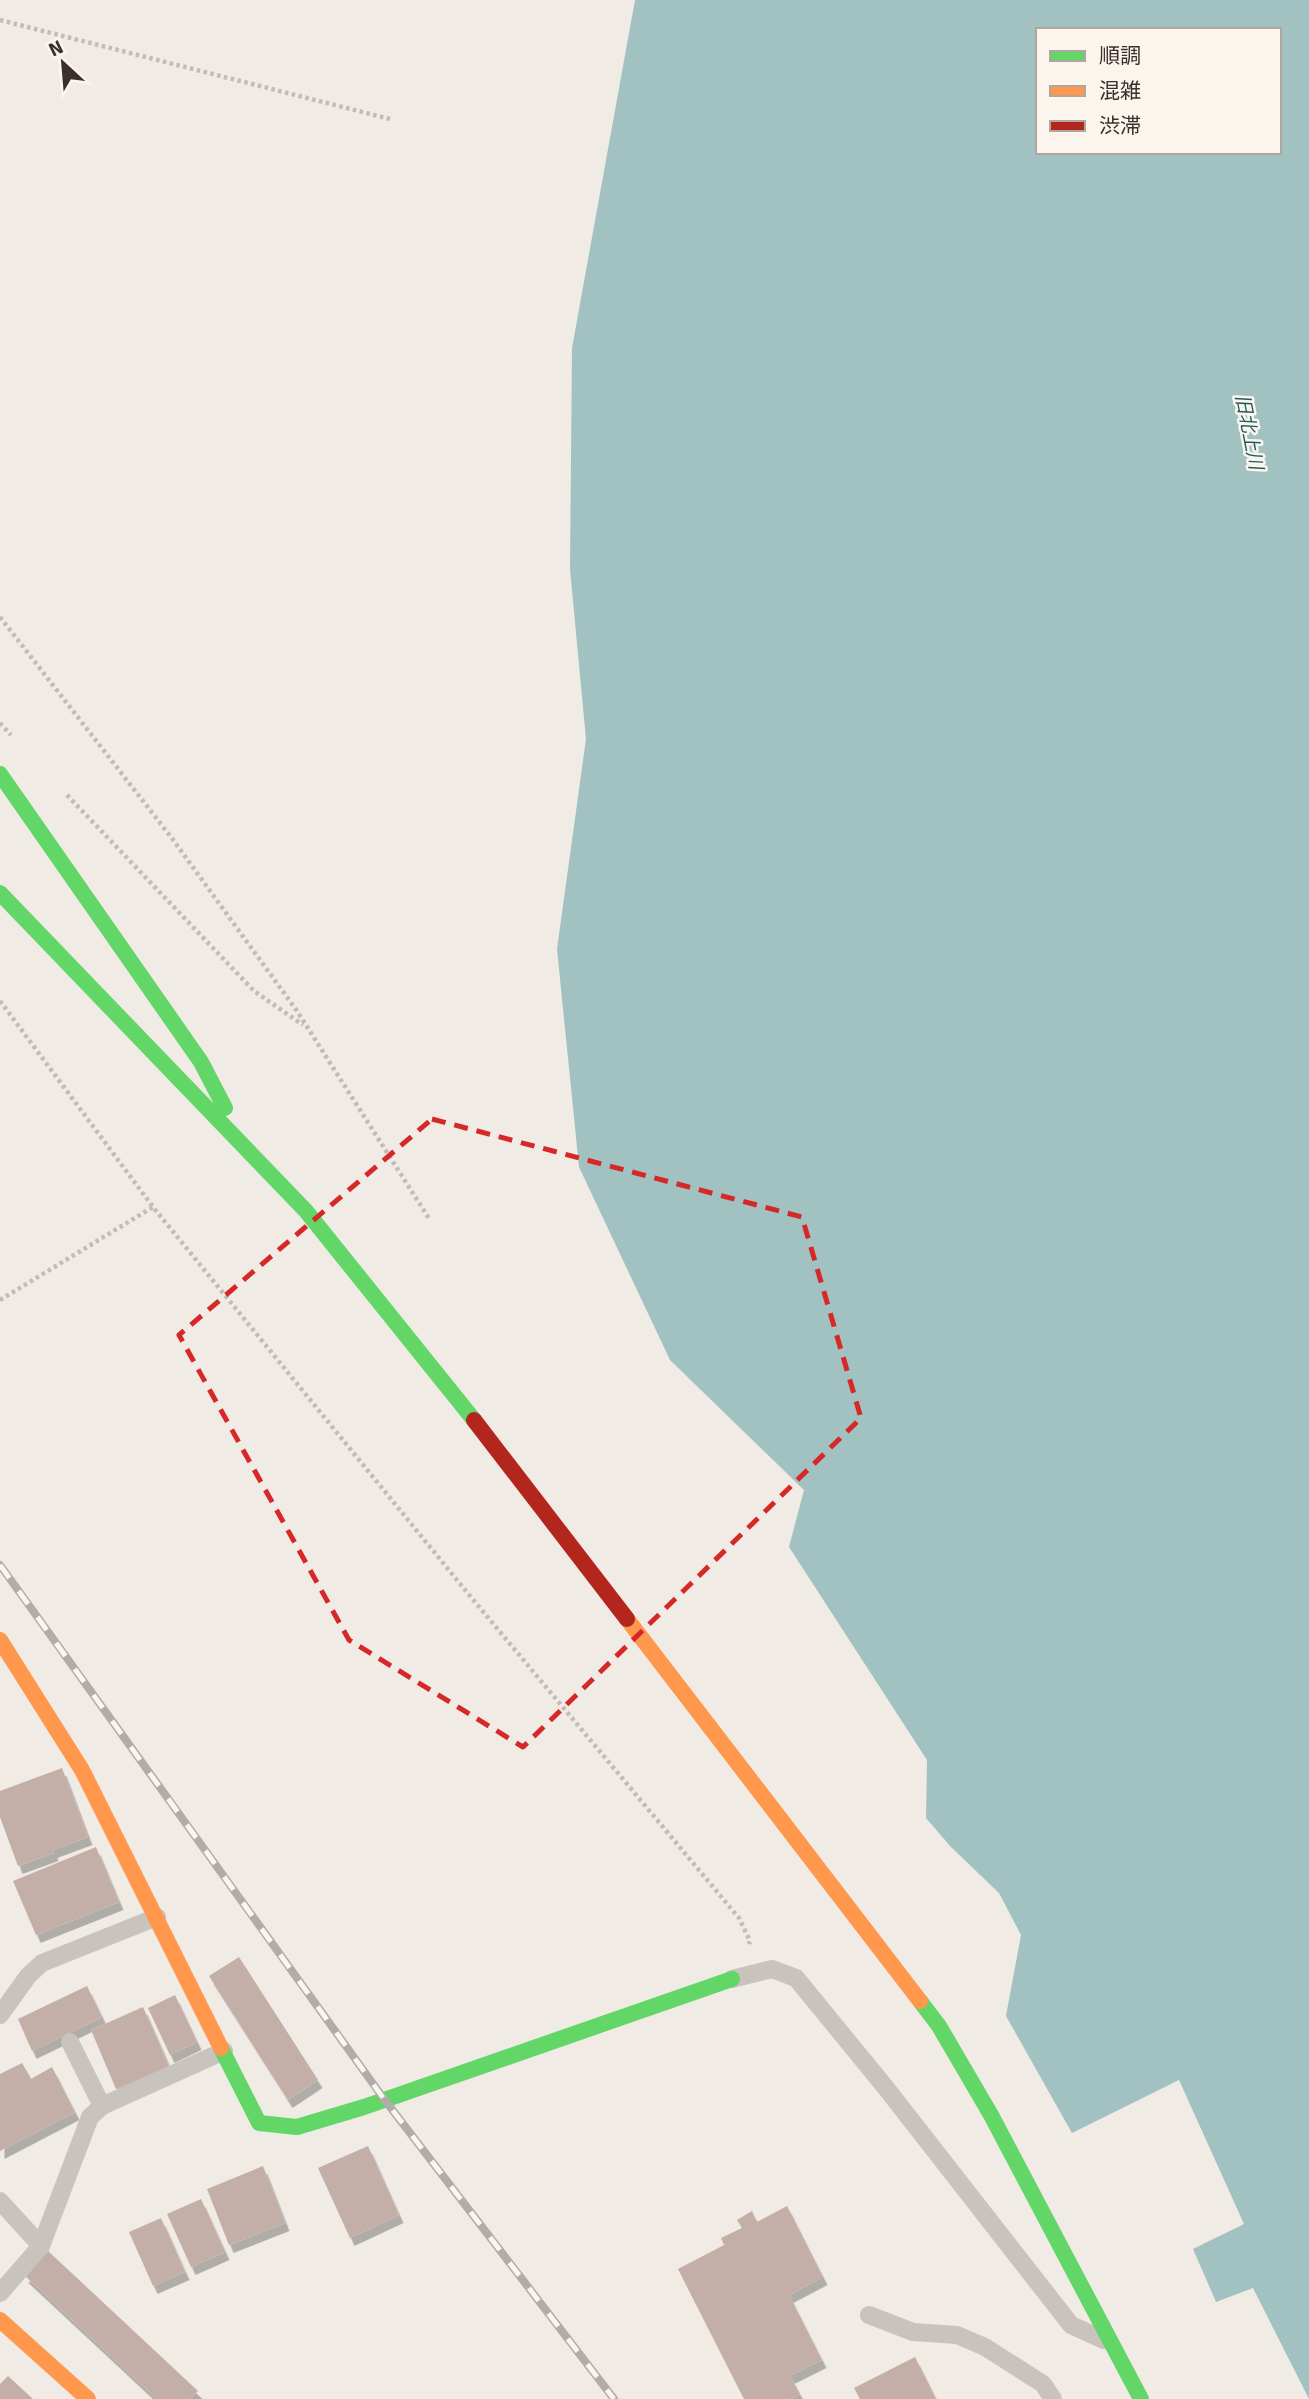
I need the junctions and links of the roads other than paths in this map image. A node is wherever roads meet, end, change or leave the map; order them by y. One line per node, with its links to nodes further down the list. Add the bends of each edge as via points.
1 (0, 774): 3 (street, via 201,1062)
2 (0, 893): 3 (street)
3 (246, 1147): 16 (street, via 306,1211 497,1449 939,2026)
4 (0, 1640): 5 (street, via 82,1770)
5 (157, 1917): 7 (lane, via 42,1964); 9 (street)
6 (732, 1979): 9 (street, via 296,2127 259,2123); 16 (lane, via 772,1969 796,1978 1071,2326)
7 (0, 2015)
8 (70, 2042): 10 (lane)
9 (224, 2051): 10 (lane)
10 (102, 2106): 12 (lane, via 90,2118)
11 (0, 2201): 12 (lane)
12 (41, 2246): 13 (lane)
13 (0, 2293)
14 (869, 2315): 18 (lane, via 913,2332 957,2335 985,2347 1042,2384)
15 (0, 2320): 17 (street)
16 (1112, 2343): 19 (street)
17 (88, 2399)
18 (1053, 2399)
19 (1141, 2399)

